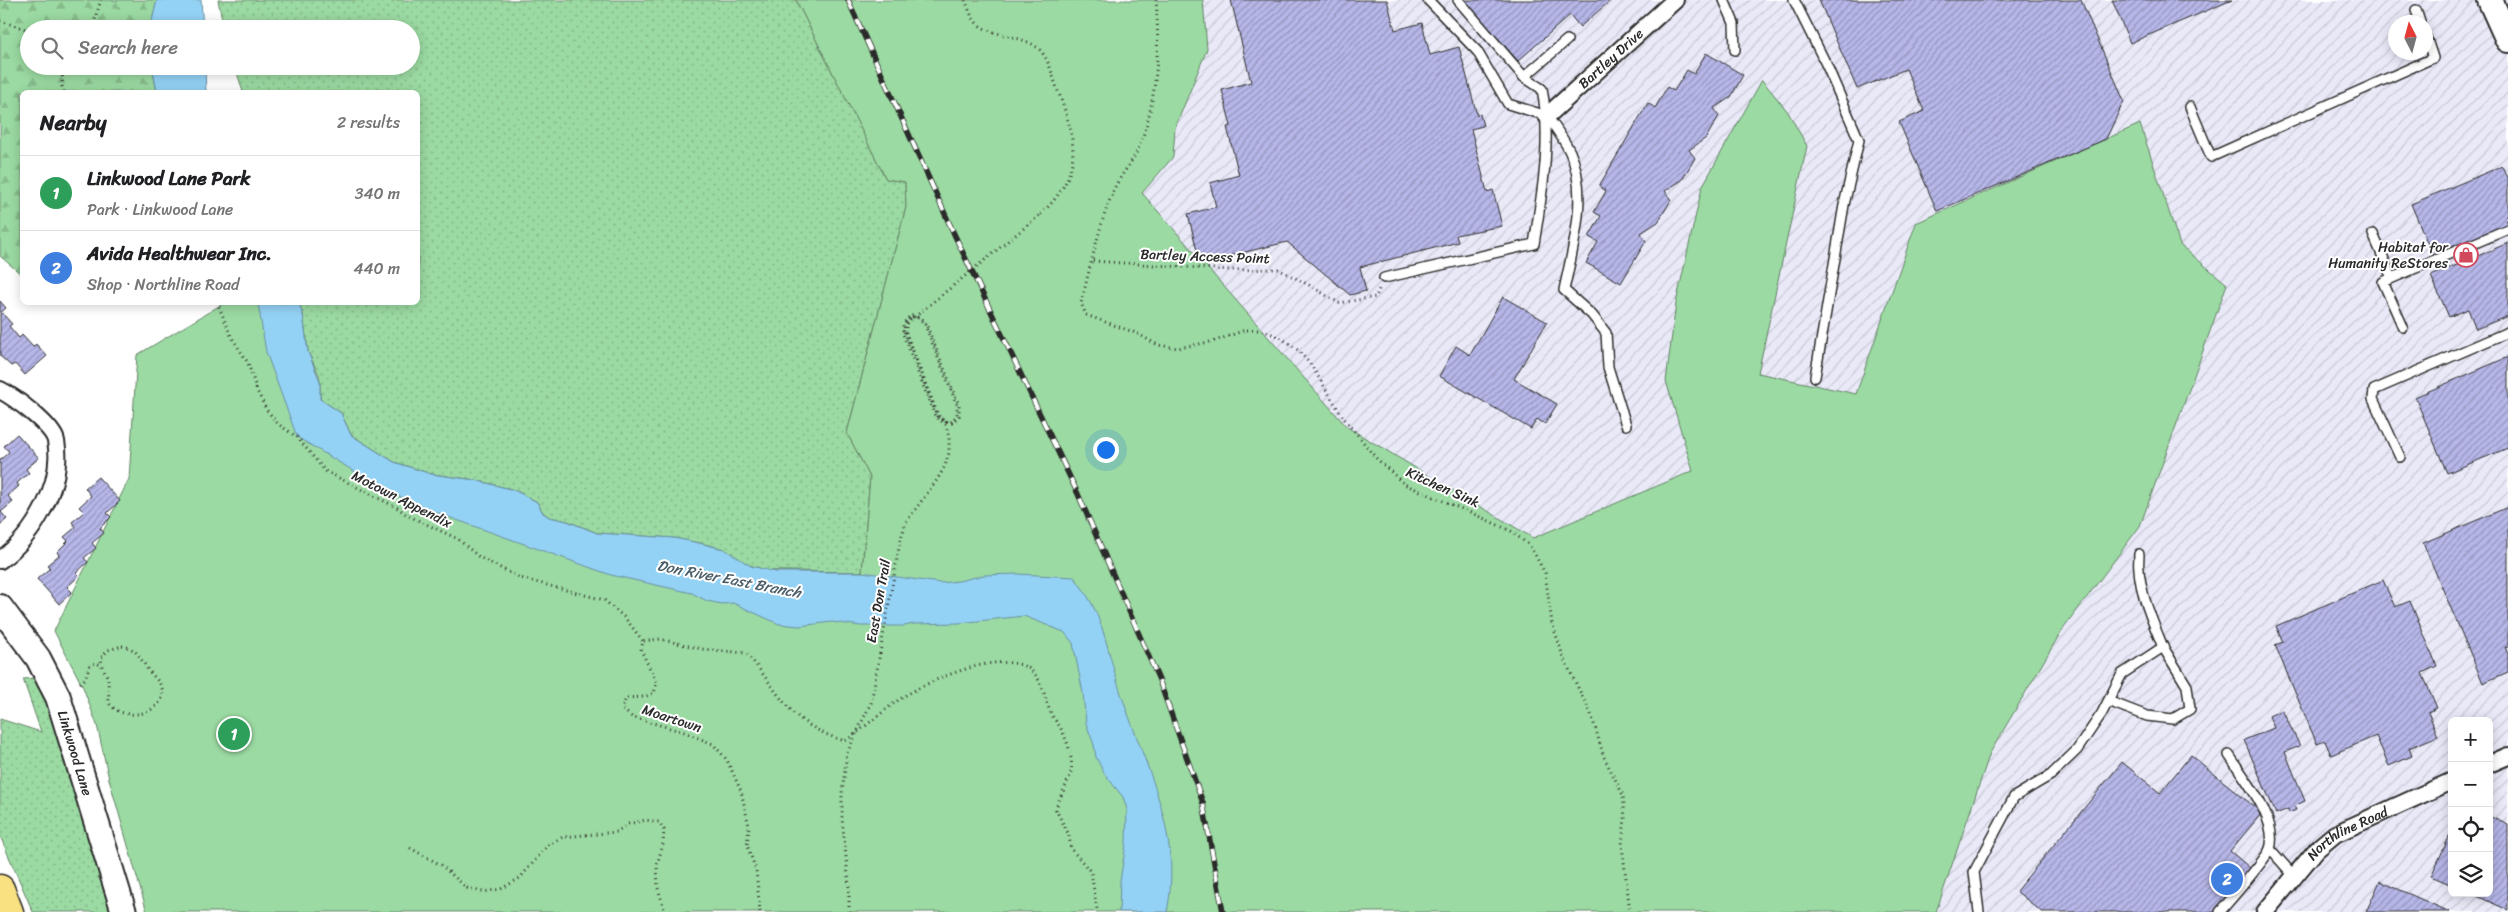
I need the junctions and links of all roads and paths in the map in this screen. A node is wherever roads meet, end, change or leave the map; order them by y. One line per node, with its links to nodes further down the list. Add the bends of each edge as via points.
1 (101, 0): 12 (path)
2 (965, 0): 44 (path, East Don Trail, bridge, via 975,22 1003,36 1025,40 1039,49 1047,62 1072,131 1072,165 1060,194 1040,216 926,305 920,312 912,318 906,324 906,333 938,415 943,420 946,420 952,423 959,416 958,405 926,324 921,318 912,316 908,320 904,324 905,333 937,416 943,422 946,422 951,422 957,415 957,406 925,325 919,318 910,317 903,324 903,334 935,416 946,425 950,437 949,453 945,466 906,522 871,703)
3 (1156, 0): 26 (path, Kitchen Sink, via 1158,26 1154,80 1146,124 1139,148 1115,188)
4 (1428, 0): 23 (lane, via 1477,51 1508,104)
5 (1458, 0): 20 (lane)
6 (1675, 0): 23 (street, Bartley Drive)
7 (1724, 0): 17 (lane, via 1734,23)
8 (1794, 0): 32 (lane, via 1859,140)
9 (2490, 0): 16 (street)
10 (2416, 10): 11 (lane)
11 (2418, 15)
12 (95, 20)
13 (0, 21): 14 (path)
14 (20, 27)
15 (1567, 40): 20 (lane)
16 (2508, 40)
17 (1734, 50)
18 (2429, 60): 22 (lane, via 2211,157)
19 (63, 75): 21 (path)
20 (1524, 77): 23 (lane, via 1542,89)
21 (63, 90)
22 (2190, 107)
23 (1547, 116): 27 (lane, via 1543,182 1534,244); 34 (lane, via 1570,151 1579,188 1564,290 1592,315 1606,333 1608,367)
24 (2508, 229): 28 (lane)
25 (2373, 234): 28 (lane)
26 (1092, 261): 27 (path, Bartley Access Point, via 1230,270 1278,269 1339,303 1376,297); 59 (path, Kitchen Sink, via 1082,303 1086,315 1136,333 1158,345 1178,348 1215,341 1245,330 1262,330 1280,336 1312,365 1342,417 1382,465 1404,484 1511,531 1530,546 1545,573 1552,623 1564,659 1591,714 1604,757 1623,795 1622,846)
27 (1384, 278)
28 (2392, 278): 30 (lane, via 2382,282)
29 (218, 305): 39 (path, Motown Appendix, via 231,336 248,363 266,409 278,424 297,437 325,471 458,539 479,557 520,578 604,600 625,618)
30 (2403, 326)
31 (2508, 332): 35 (lane, via 2374,390 2373,399)
32 (1814, 376)
33 (0, 390): 37 (street, via 38,418 56,439 56,474 45,506 16,548)
34 (1626, 424)
35 (2400, 457)
36 (2139, 554): 40 (lane, via 2138,568)
37 (0, 560)
38 (0, 607): 54 (street, Linkwood Lane, via 34,650 56,690)
39 (643, 641): 44 (path, via 660,639 702,650 746,653 782,702 813,728 845,741); 56 (path, Moartown, via 641,650 657,682 654,693 626,698 622,709 632,717 713,744 728,760 741,791 750,826 747,845 756,870)
40 (2163, 647): 43 (lane, via 2122,674); 43 (lane, via 2187,686 2190,708 2173,719 2147,716)
41 (101, 665): 41 (path, via 108,678 109,703 115,710 142,713 160,704 162,687 135,651 125,646 113,648 104,654); 42 (path, via 90,664 85,679)
42 (80, 683)
43 (2108, 701): 60 (lane, via 2077,750 2051,775 2014,797 1974,872)
44 (859, 732): 57 (path, East Don Trail, via 847,753 842,793); 58 (path, via 902,698 952,674 1003,662 1029,669 1039,680 1050,711 1067,740 1072,773 1056,810 1069,836 1071,849 1091,872 1097,909)
45 (2230, 756): 50 (lane, via 2264,808)
46 (2508, 756): 47 (street)
47 (2493, 762)
48 (2448, 783): 51 (street, Northline Road, via 2335,834)
49 (410, 848): 55 (path, via 441,865 467,888 483,892 500,889 520,878 548,844 562,837 617,832 628,824 646,820 659,822 664,830 658,888)
50 (2270, 849): 51 (lane); 61 (lane)
51 (2294, 876): 62 (street, Northline Road)
52 (0, 889): 53 (highway)
53 (9, 912)
54 (124, 912)
55 (665, 912)
56 (760, 912)
57 (849, 912)
58 (1094, 912)
59 (1630, 912)
60 (1979, 912)
61 (2220, 912)
62 (2265, 912)

